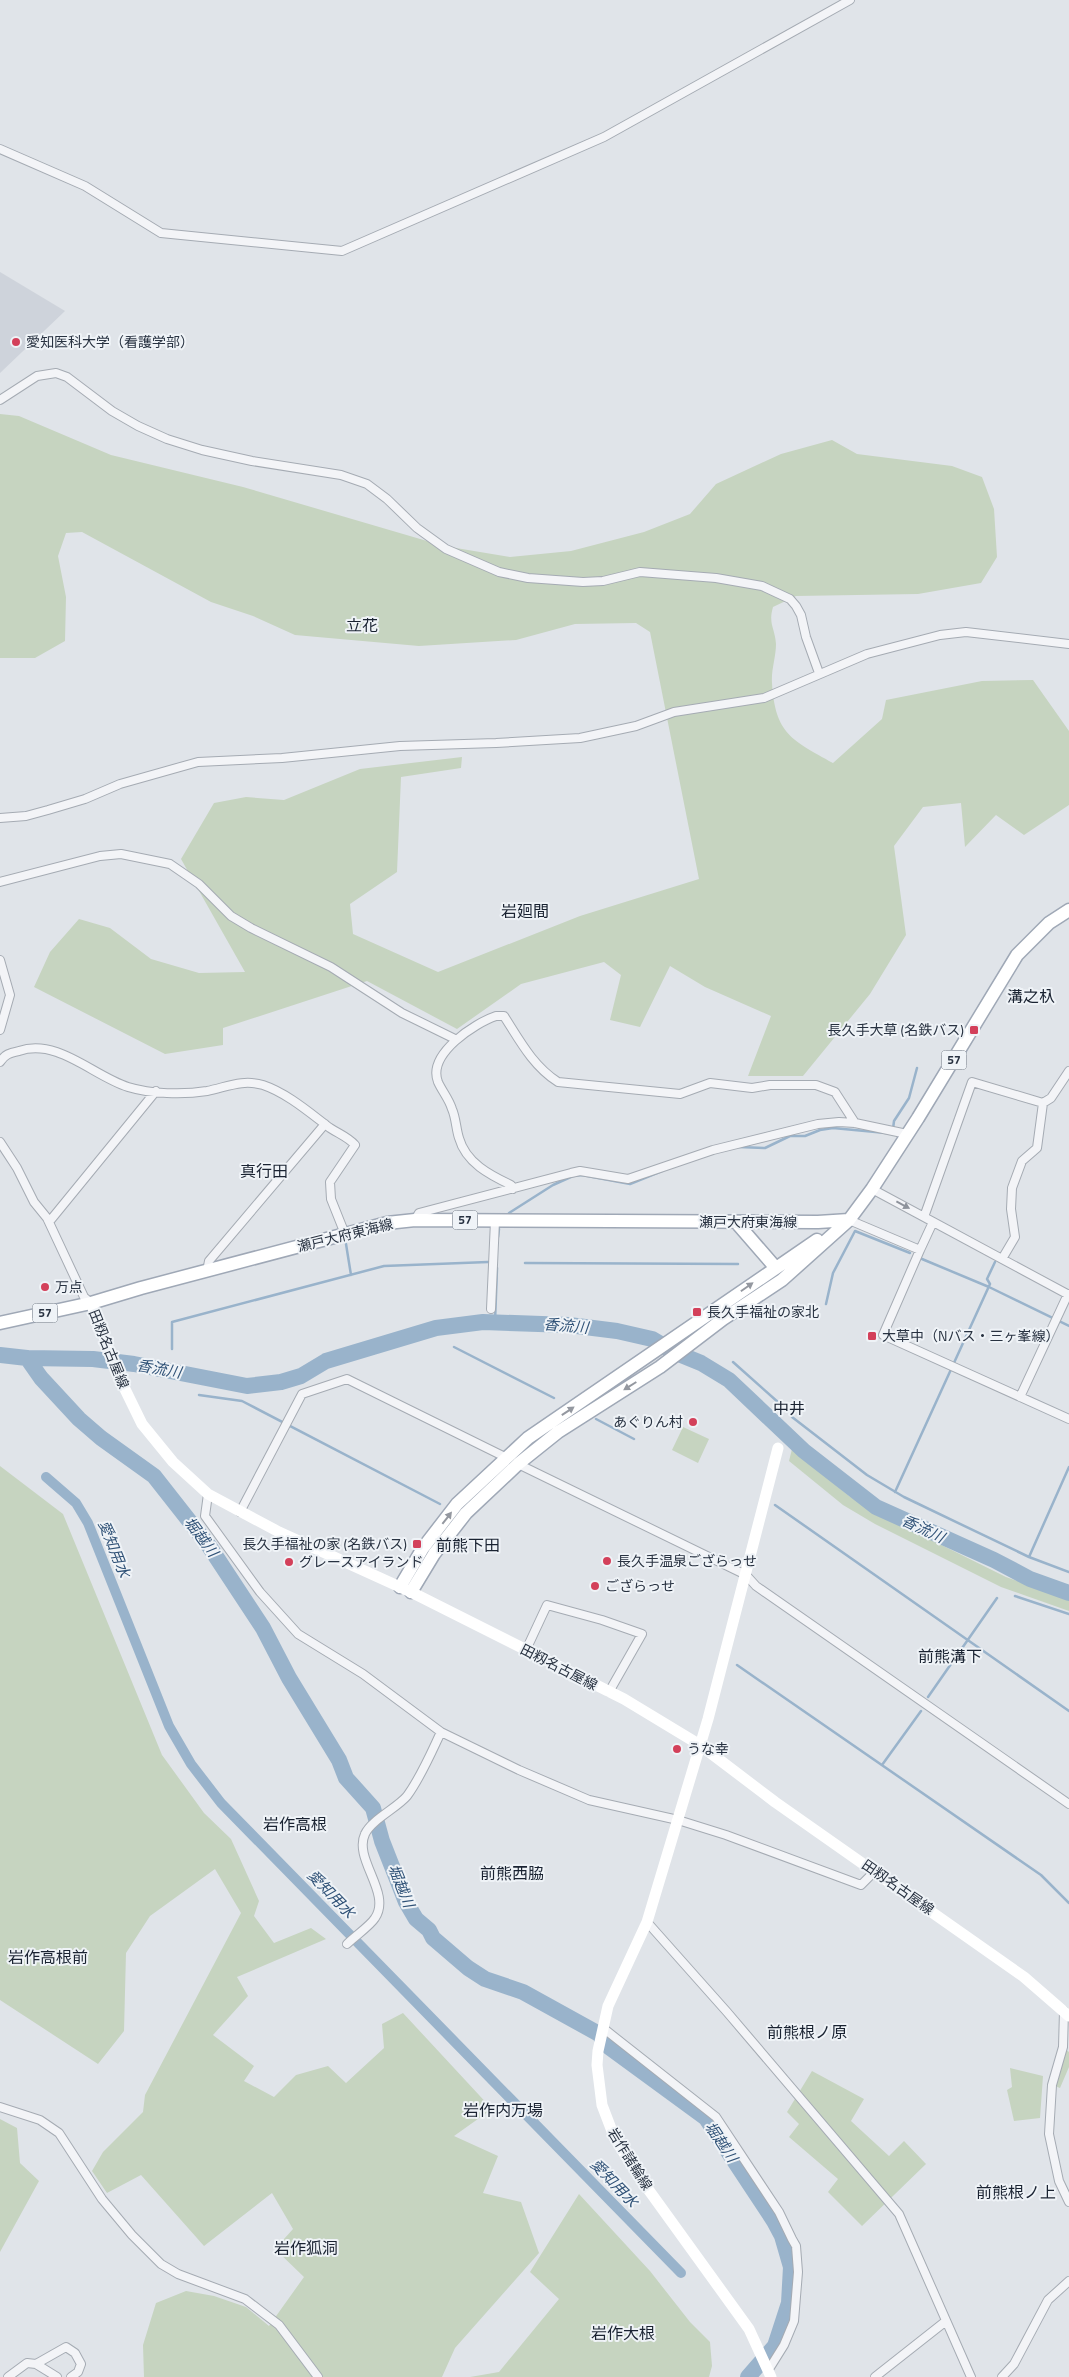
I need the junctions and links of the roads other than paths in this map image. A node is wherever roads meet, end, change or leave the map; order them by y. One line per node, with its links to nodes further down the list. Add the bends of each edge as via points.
1 (850, 0): 2 (street, via 604,137 342,251 161,233 85,186)
2 (0, 150)
3 (0, 400): 5 (street, via 38,376 56,373 67,377 112,411 167,439 252,461 341,475 367,484 446,549 499,572 528,578 583,582 640,572 716,578 762,586 790,599 796,606)
4 (1069, 644): 5 (street, via 950,633 867,654)
5 (819, 673): 6 (street, via 764,698 674,712 636,726 580,738 400,746 282,758 198,762 120,784 48,810)
6 (0, 818)
7 (0, 882): 11 (street, via 107,855 121,854 170,864 200,884 231,916 331,967 402,1013)
8 (1069, 910): 18 (main road, 瀬戸大府東海線 / 57, via 1049,923 1017,956)
9 (0, 960): 10 (street, via 10,995)
10 (0, 1030)
11 (455, 1039): 17 (street, via 489,1019 504,1016 544,1073 558,1082 680,1094 710,1083 752,1088 816,1085 835,1092); 21 (street, via 440,1061 437,1080 449,1100 459,1140 478,1167 511,1185)
12 (0, 1062): 14 (street, via 4,1055 22,1050 58,1052 120,1084)
13 (1069, 1071): 15 (street, via 1051,1098)
14 (156, 1091): 16 (street, via 207,1091 240,1082 262,1085); 26 (street)
15 (1043, 1103): 22 (street, via 972,1082); 31 (street, via 1037,1148 1022,1161 1012,1188 1010,1209 1015,1237)
16 (325, 1124): 29 (street, via 355,1145 330,1182 331,1199); 33 (street, via 209,1261)
17 (855, 1124): 18 (street); 21 (street, via 818,1124 713,1150 628,1179 580,1171)
18 (907, 1134): 20 (main road, 瀬戸大府東海線 / 57)
19 (0, 1142): 26 (street)
20 (872, 1189): 22 (street, one-way to 22); 25 (main road, 瀬戸大府東海線 / 57)
21 (513, 1190): 23 (street, via 419,1213)
22 (924, 1217): 28 (street)
23 (415, 1220): 24 (main road, 瀬戸大府東海線 / 57); 29 (main road, 瀬戸大府東海線 / 57, via 387,1223)
24 (494, 1220): 27 (main road, 瀬戸大府東海線 / 57); 36 (street)
25 (849, 1220): 27 (main road, 瀬戸大府東海線 / 57); 30 (street); 32 (main road, 瀬戸大府東海線 / 57); 42 (main road, 瀬戸大府東海線 / 57, one-way to 42, via 782,1280 671,1359 558,1432)
26 (49, 1222): 35 (street, via 84,1297)
27 (736, 1222): 32 (main road)
28 (933, 1222): 30 (street); 31 (street)
29 (345, 1234): 33 (main road, 瀬戸大府東海線 / 57)
30 (920, 1250): 38 (street, via 883,1335)
31 (1002, 1259): 34 (street)
32 (775, 1267): 41 (main road, 瀬戸大府東海線 / 57, one-way to 32)
33 (207, 1271): 35 (main road, 瀬戸大府東海線 / 57)
34 (1069, 1295): 38 (street)
35 (91, 1303): 37 (main road, 瀬戸大府東海線 / 57); 43 (main road, 田籾名古屋線, via 105,1344 142,1424 187,1478)
36 (491, 1309)
37 (0, 1323)
38 (1020, 1397): 39 (street)
39 (1069, 1419)
40 (778, 1448): 45 (main road, 岩作諸輪線)
41 (505, 1457): 44 (street, via 347,1379 302,1394); 46 (main road, 瀬戸大府東海線 / 57, one-way to 41, via 423,1548 458,1504)
42 (518, 1464): 45 (street); 46 (main road, 瀬戸大府東海線 / 57, via 466,1512)
43 (208, 1494): 44 (main road, 田籾名古屋線); 49 (street, via 205,1516 260,1592 298,1634 363,1674)
44 (240, 1512): 46 (main road, 田籾名古屋線)
45 (746, 1575): 50 (main road, 岩作諸輪線); 51 (street, via 756,1586)
46 (406, 1589): 47 (main road, 田籾名古屋線)
47 (526, 1650): 48 (main road, 田籾名古屋線); 48 (street, via 547,1605 642,1634)
48 (609, 1692): 50 (main road, 田籾名古屋線)
49 (441, 1732): 52 (street, via 589,1800); 55 (street, via 406,1797 365,1833 365,1858 376,1885 379,1908 375,1918)
50 (700, 1745): 52 (main road, 岩作諸輪線); 53 (main road, 田籾名古屋線)
51 (1069, 1804)
52 (678, 1820): 53 (street, via 861,1885); 54 (main road, 岩作諸輪線)
53 (875, 1871): 56 (main road, 田籾名古屋線, via 1024,1977)
54 (648, 1922): 57 (main road, 岩作諸輪線, via 608,2006); 61 (street, via 899,2214)
55 (347, 1944)
56 (1066, 2014): 59 (street, via 1052,2085 1049,2134 1058,2181)
57 (603, 2028): 63 (main road, 岩作諸輪線, via 598,2050 599,2091 615,2139 758,2343); 63 (street, via 716,2117 779,2212 796,2246 798,2272 794,2321)
58 (0, 2107): 67 (street, via 40,2120 59,2133 102,2199 161,2264 178,2274 245,2299 278,2324)
59 (1069, 2202)
60 (1069, 2281): 70 (street, via 1048,2300 1014,2364)
61 (946, 2321): 68 (street); 69 (street)
62 (36, 2364): 64 (street, via 27,2363); 65 (street); 66 (street, via 66,2347 75,2353 81,2364)
63 (769, 2370)
64 (8, 2377)
65 (57, 2377)
66 (71, 2377)
67 (318, 2377)
68 (875, 2377)
69 (971, 2377)
70 (1002, 2377)

